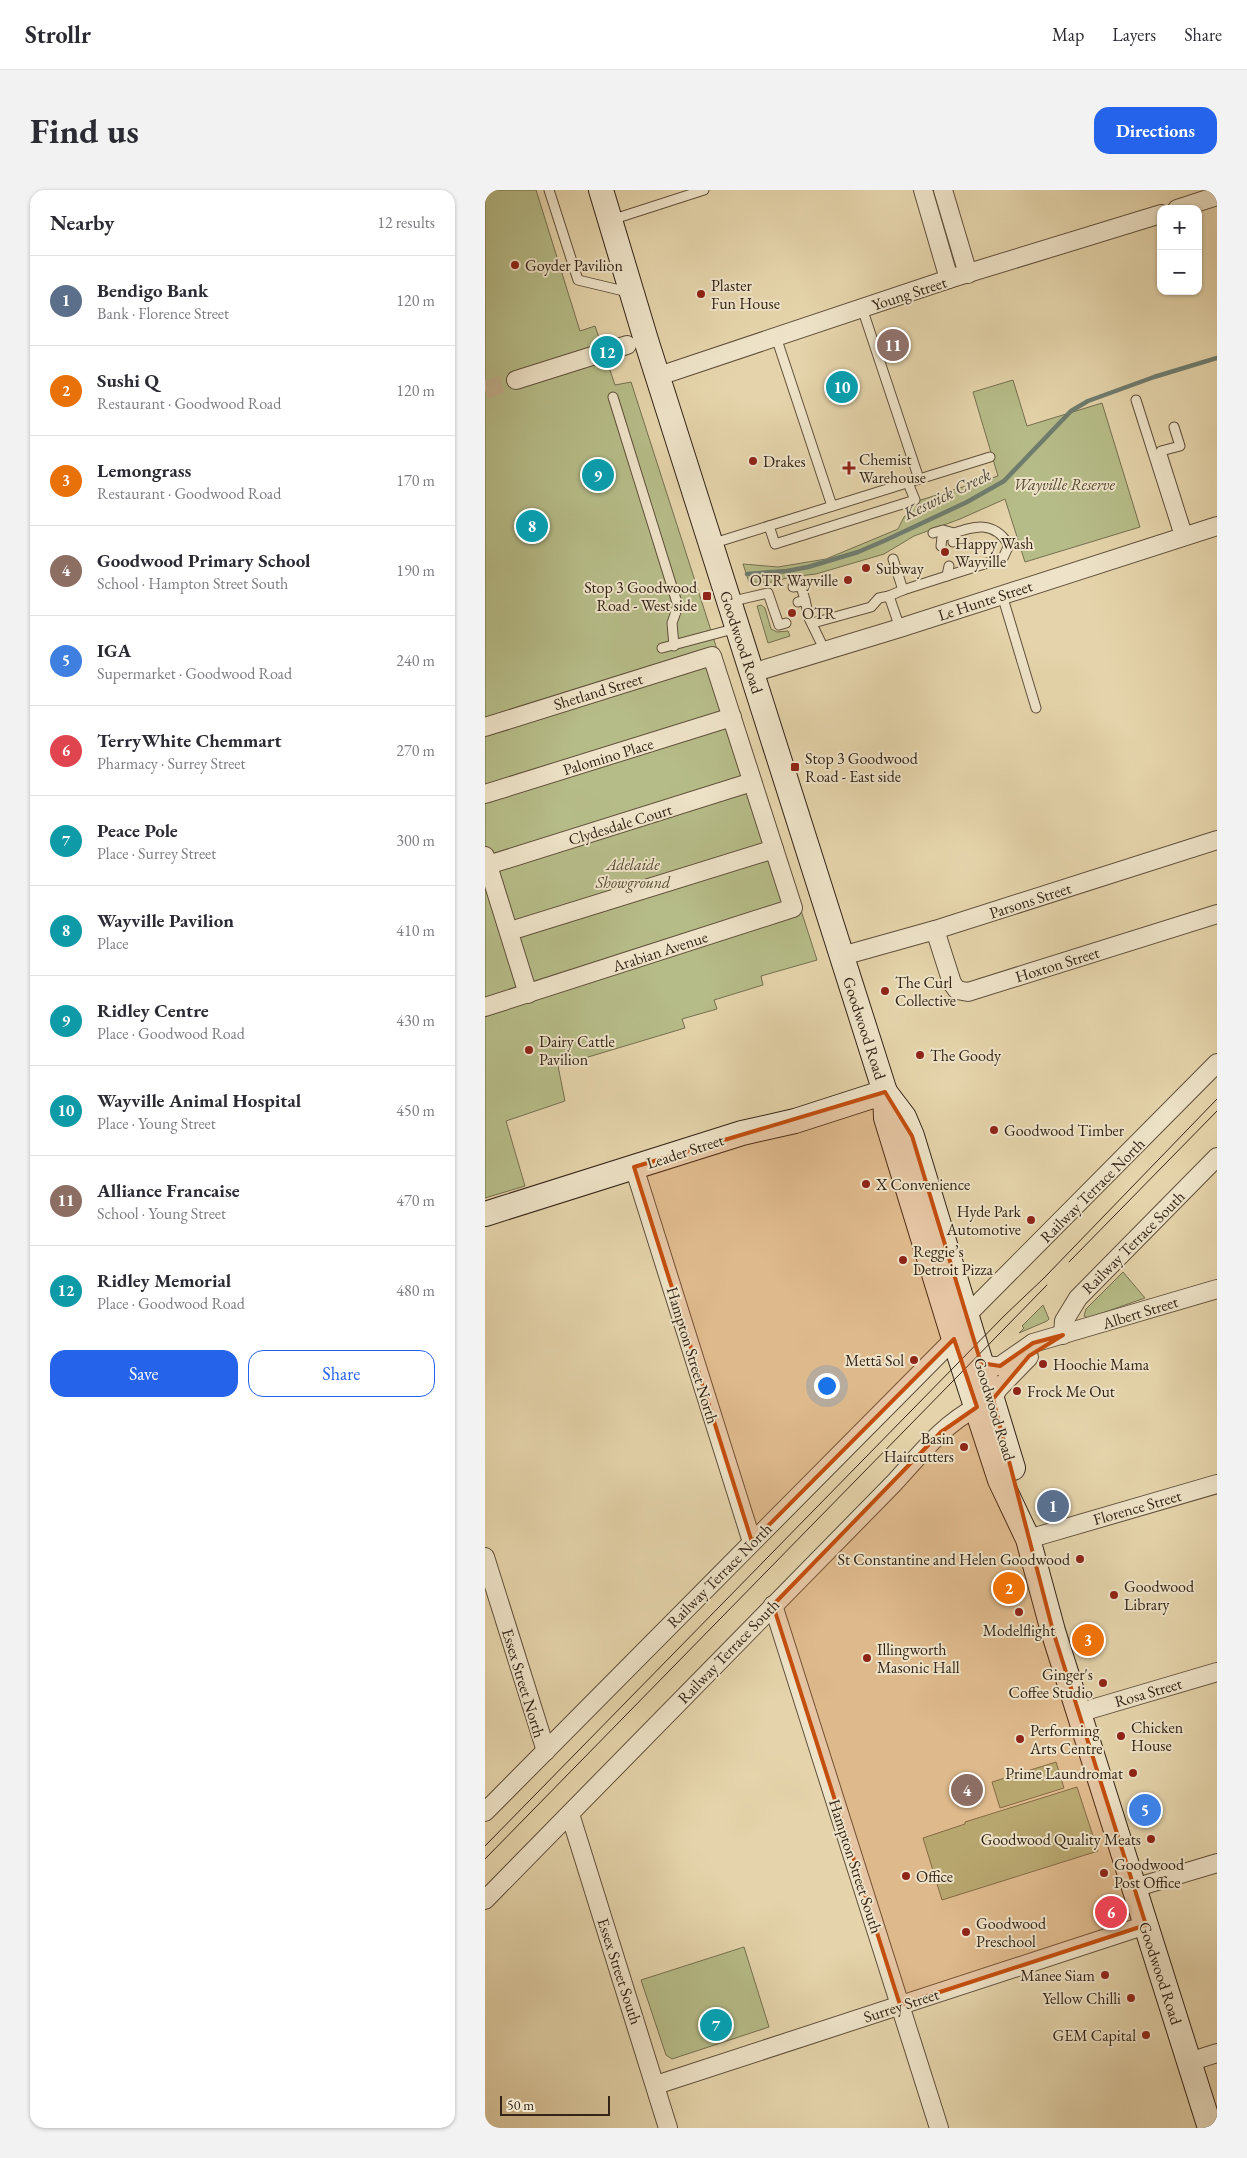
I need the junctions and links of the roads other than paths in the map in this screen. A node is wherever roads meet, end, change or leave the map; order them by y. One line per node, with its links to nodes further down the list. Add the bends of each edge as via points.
1 (549, 190): 12 (lane, via 578,280)
2 (601, 190): 9 (main road, Goodwood Road)
3 (704, 190): 9 (lane)
4 (923, 190): 11 (street)
5 (943, 190): 10 (street)
6 (1217, 196): 7 (street)
7 (1189, 205)
8 (1157, 215): 10 (street, Young Street)
9 (610, 220): 12 (main road, Goodwood Road)
10 (968, 274): 11 (street, Young Street)
11 (949, 279): 13 (street, Young Street)
12 (631, 292): 16 (main road, Goodwood Road)
13 (862, 308): 14 (street, Young Street); 22 (lane)
14 (776, 337): 16 (street, Young Street); 24 (lane)
15 (627, 345): 17 (street)
16 (659, 376): 31 (main road, Goodwood Road)
17 (516, 380)
18 (613, 397): 50 (lane, via 678,606 672,623)
19 (1136, 400): 28 (lane)
20 (1174, 427): 28 (lane, via 1180,446 1161,451)
21 (990, 457): 22 (lane)
22 (919, 479): 23 (lane)
23 (908, 483): 24 (lane); 25 (lane, via 915,500 775,544)
24 (832, 506): 25 (lane)
25 (769, 526): 31 (lane)
26 (1217, 526): 28 (street, Le Hunte Street)
27 (933, 533): 29 (lane, via 943,530)
28 (1184, 537): 43 (street, Le Hunte Street)
29 (953, 538): 30 (lane, via 942,537); 36 (lane, via 992,528 1009,545 1003,558 973,563)
30 (941, 546)
31 (712, 548): 45 (main road, Goodwood Road)
32 (893, 559): 42 (lane)
33 (961, 562): 36 (lane)
34 (949, 566): 38 (lane)
35 (938, 569): 39 (lane)
36 (959, 572): 38 (lane)
37 (923, 575): 40 (lane)
38 (947, 576): 39 (lane)
39 (936, 580): 40 (lane)
40 (920, 585): 42 (lane)
41 (793, 587): 46 (lane, via 801,586 801,601)
42 (903, 590): 44 (lane)
43 (1003, 594): 49 (street, Le Hunte Street); 54 (lane)
44 (889, 596): 46 (lane, via 879,598 871,606); 49 (lane)
45 (729, 602): 47 (lane, via 772,592 779,625); 48 (main road, Goodwood Road)
46 (808, 620): 52 (lane)
47 (786, 623)
48 (737, 628): 50 (lane); 53 (main road, Goodwood Road)
49 (900, 628): 52 (street, Le Hunte Street)
50 (674, 646): 51 (lane)
51 (662, 648)
52 (825, 651): 53 (street, Le Hunte Street)
53 (751, 673): 65 (main road, Goodwood Road)
54 (1036, 708)
55 (732, 717): 56 (street, Shetland Street, via 712,656); 57 (street); 58 (street, Palomino Place)
56 (485, 727)
57 (752, 782): 60 (street); 61 (street, Clydesdale Court)
58 (485, 794)
59 (1217, 840): 63 (street, Parsons Street)
60 (774, 849): 64 (street); 66 (street, Arabian Avenue, via 793,908)
61 (487, 860): 64 (street)
62 (1217, 914): 63 (street, Hoxton Street, via 968,992 957,990 952,983)
63 (935, 930): 65 (street, Parsons Street)
64 (510, 931): 66 (street)
65 (841, 956): 69 (main road, Goodwood Road)
66 (528, 994): 67 (street, Arabian Avenue)
67 (485, 1007)
68 (1217, 1063): 74 (street, Railway Terrace North)
69 (885, 1092): 71 (main road, Leader Street); 74 (main road, Goodwood Road, via 904,1117 912,1136); 76 (main road, Goodwood Road, via 886,1118)
70 (1217, 1157): 75 (street, Railway Terrace South, via 1078,1298 1064,1321)
71 (634, 1167): 72 (main road, Leader Street); 82 (street, Hampton Street North)
72 (485, 1214)
73 (1217, 1289): 75 (street, Albert Street)
74 (967, 1316): 78 (main road, Goodwood Road)
75 (1063, 1336): 78 (street, Albert Street, via 1033,1343 1000,1366); 79 (street, Albert Street, via 1029,1356)
76 (954, 1339): 77 (street, Railway Terrace North); 78 (main road, Goodwood Road)
77 (925, 1368): 78 (street, via 945,1361); 82 (street, Railway Terrace North)
78 (973, 1368): 79 (main road, Goodwood Road)
79 (985, 1403): 81 (main road, Goodwood Road, via 1015,1476); 84 (street, Railway Terrace South, via 941,1432)
80 (1217, 1484): 81 (street, Florence Street)
81 (1026, 1535): 86 (main road, Goodwood Road)
82 (752, 1542): 87 (street, Railway Terrace North)
83 (485, 1557): 87 (street, Essex Street North)
84 (773, 1605): 89 (street, Railway Terrace South); 94 (street, Hampton Street South)
85 (1217, 1672): 86 (street, Rosa Street)
86 (1078, 1713): 91 (main road, Goodwood Road)
87 (546, 1751): 88 (street, Railway Terrace North)
88 (485, 1812)
89 (570, 1814): 92 (street, Railway Terrace South); 97 (street, Essex Street South)
90 (1217, 1864): 91 (street)
91 (1134, 1888): 93 (main road, Goodwood Road)
92 (485, 1900)
93 (1146, 1925): 94 (street, Surrey Street); 96 (main road, Goodwood Road)
94 (900, 2005): 97 (street, Surrey Street); 99 (street, Hampton Street South)
95 (1217, 2053): 96 (street)
96 (1189, 2062): 100 (main road, Goodwood Road)
97 (656, 2085): 98 (street, Essex Street South)
98 (668, 2128)
99 (939, 2128)
100 (1210, 2128)

